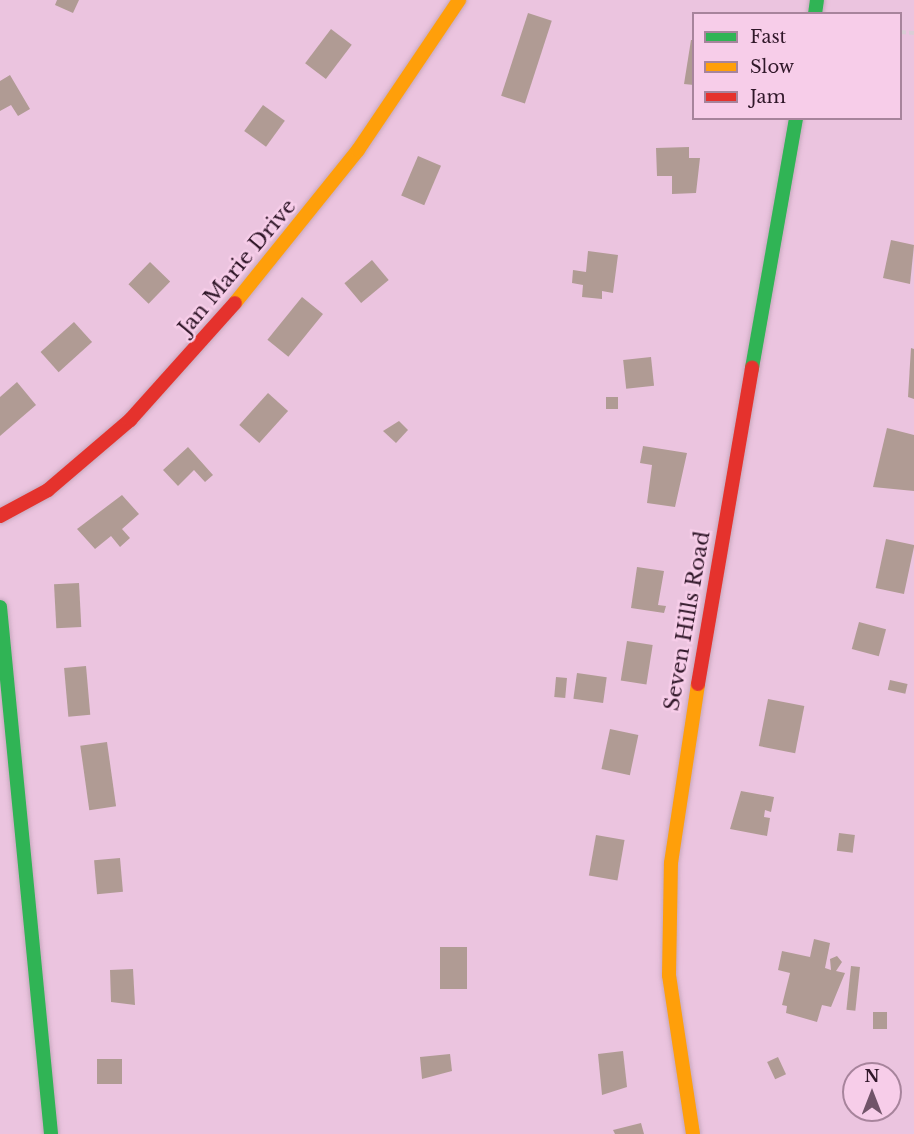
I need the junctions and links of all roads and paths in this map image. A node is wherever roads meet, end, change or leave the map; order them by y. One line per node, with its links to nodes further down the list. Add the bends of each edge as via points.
1 (459, 0): 3 (street, Jan Marie Drive, via 358,150 229,311 130,420 48,490)
2 (796, 120): 6 (street, Seven Hills Road, via 704,645 671,863 669,975)
3 (0, 516)
4 (0, 607): 5 (street)
5 (51, 1134)
6 (693, 1134)

